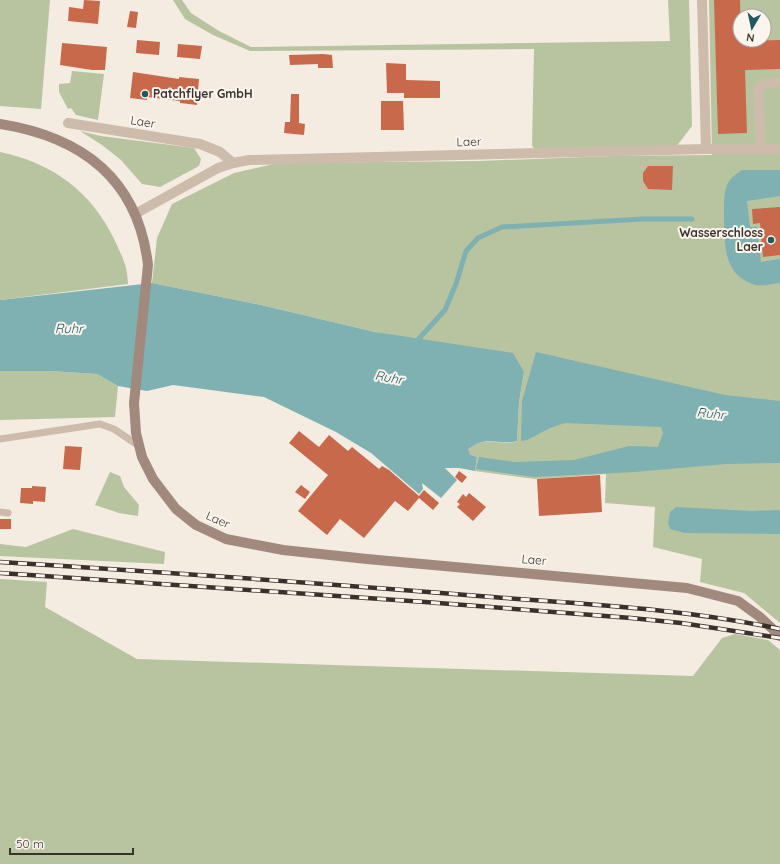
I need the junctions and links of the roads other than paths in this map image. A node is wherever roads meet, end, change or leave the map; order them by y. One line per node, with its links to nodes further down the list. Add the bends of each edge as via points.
1 (702, 0): 5 (street)
2 (780, 82): 6 (street, via 763,84 758,90)
3 (68, 123): 8 (street, Laer, via 200,144 220,152)
4 (0, 124): 9 (main road, Laer, via 37,132 72,146 89,157 108,172 128,199)
5 (706, 149): 6 (street, Laer); 8 (street, Laer, via 249,160)
6 (761, 149): 7 (street, Laer)
7 (780, 149)
8 (233, 163): 9 (street, Laer, via 218,168)
9 (135, 214): 11 (main road, Laer, via 146,246 148,265 134,404)
10 (0, 439): 11 (lane, via 100,424 114,429)
11 (139, 446): 14 (main road, Laer, via 153,479 176,509 196,525 226,539 283,550 359,558 668,585 712,593 738,602 748,607)
12 (0, 512): 13 (lane)
13 (8, 513)
14 (780, 636)

